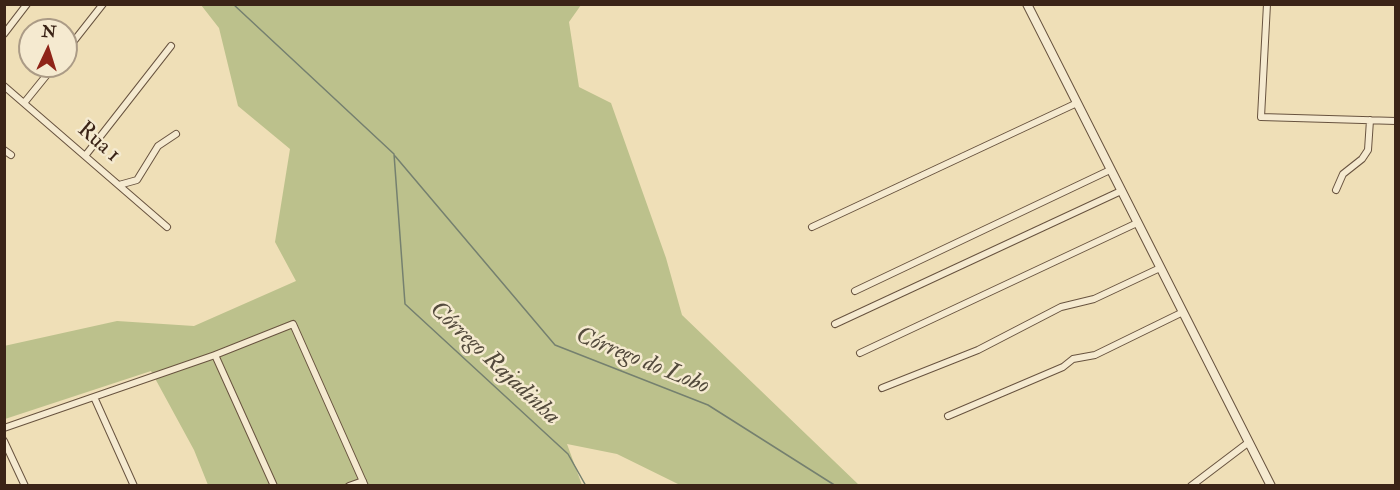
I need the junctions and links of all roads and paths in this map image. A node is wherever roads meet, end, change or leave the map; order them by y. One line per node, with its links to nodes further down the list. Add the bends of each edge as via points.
1 (27, 4): 5 (street)
2 (103, 4): 6 (street)
3 (1027, 4): 11 (street)
4 (1267, 4): 12 (street, via 1261,117)
5 (4, 33)
6 (78, 36)
7 (171, 46): 17 (street)
8 (44, 78): 10 (street)
9 (4, 86): 10 (street, Rua 1)
10 (24, 103): 17 (street, Rua 1)
11 (1077, 103): 18 (street); 24 (street)
12 (1370, 120): 13 (street); 20 (street, via 1368,150 1343,174)
13 (1395, 121)
14 (176, 134): 19 (street, via 158,146 137,180)
15 (4, 150): 16 (street)
16 (10, 155)
17 (85, 156): 19 (street, Rua 1)
18 (1110, 170): 21 (street); 26 (street)
19 (119, 185): 23 (street, Rua 1)
20 (1336, 190)
21 (1121, 191): 22 (street); 28 (street)
22 (1137, 223): 25 (street); 29 (street)
23 (167, 227)
24 (812, 227)
25 (1160, 268): 27 (street); 31 (street, via 1094,299 1061,307 978,350)
26 (855, 291)
27 (1183, 312): 33 (street, via 1095,355 1073,358 1063,367); 36 (street)
28 (835, 324)
29 (860, 352)
30 (215, 355): 32 (street); 37 (street, via 293,324); 40 (street)
31 (882, 388)
32 (94, 397): 34 (street); 39 (street)
33 (948, 416)
34 (4, 428)
35 (4, 441): 38 (street)
36 (1249, 442): 42 (street); 43 (street)
37 (364, 483): 41 (street)
38 (25, 486)
39 (134, 486)
40 (274, 486)
41 (350, 486)
42 (1191, 486)
43 (1271, 486)

